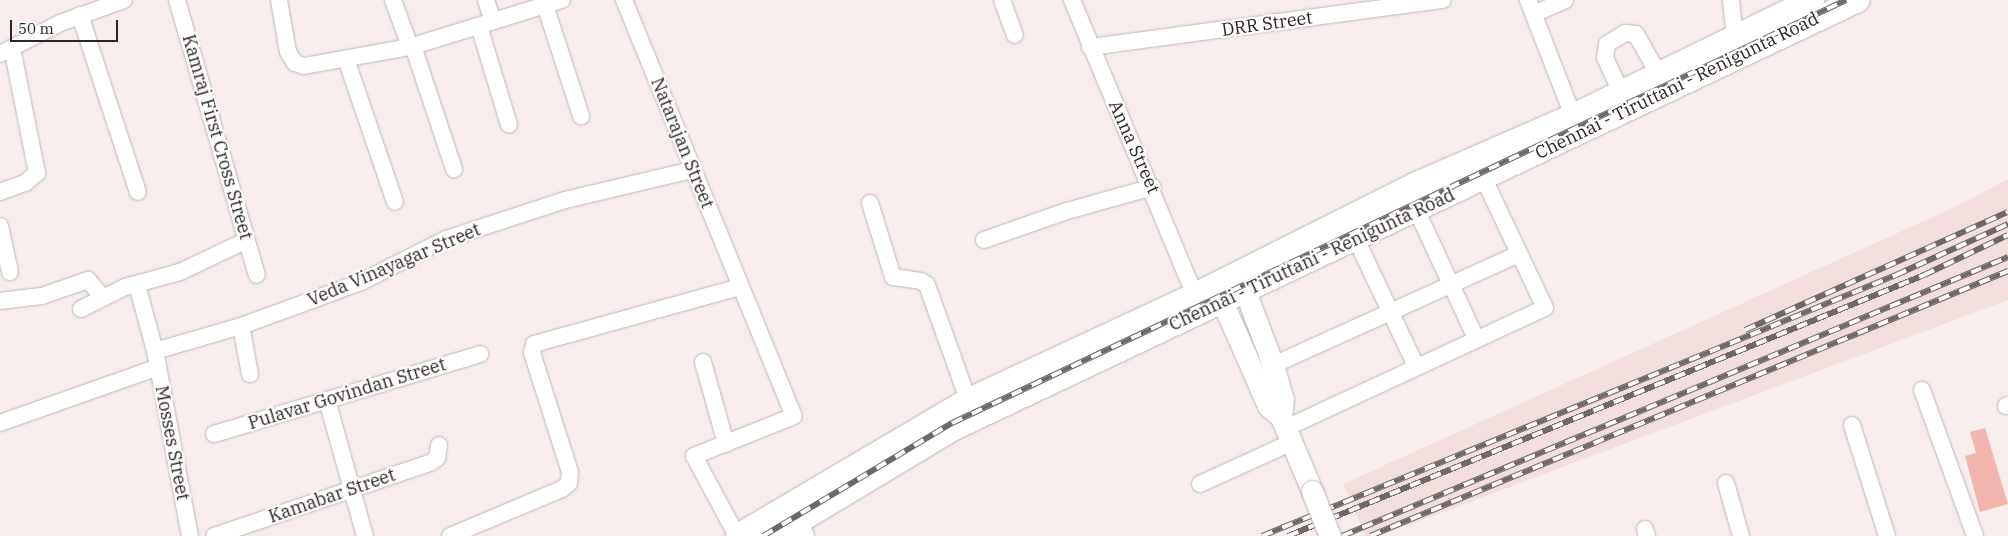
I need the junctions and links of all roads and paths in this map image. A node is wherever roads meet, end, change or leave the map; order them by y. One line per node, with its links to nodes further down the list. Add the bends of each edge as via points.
1 (124, 0): 17 (street)
2 (177, 0): 42 (street, Kamraj First Cross Street)
3 (279, 0): 24 (street, via 288,52 295,63 304,66)
4 (393, 0): 20 (street)
5 (486, 0): 18 (street)
6 (562, 0): 15 (street)
7 (624, 0): 31 (street, Natarajan Street)
8 (1002, 0): 19 (street)
9 (1072, 0): 22 (street, Anna Street)
10 (1443, 0): 22 (street, DRR Street)
11 (1565, 0): 16 (street)
12 (1731, 0): 21 (street)
13 (1812, 0): 21 (highway, Chennai - Tiruttani - Renigunta Road)
14 (1858, 0): 21 (highway, Chennai - Tiruttani - Renigunta Road)
15 (545, 5): 18 (street); 27 (street)
16 (1531, 7): 28 (street)
17 (80, 15): 23 (street); 35 (street)
18 (486, 23): 20 (street); 29 (street)
19 (1016, 35)
20 (412, 46): 24 (street); 30 (street)
21 (1735, 46): 25 (highway, Chennai - Tiruttani - Renigunta Road)
22 (1090, 47): 33 (street, Anna Street)
23 (6, 51): 34 (street, via 37,173 25,184)
24 (346, 59): 36 (street)
25 (1662, 82): 26 (highway, Chennai - Tiruttani - Renigunta Road); 26 (street, via 1636,34 1625,33 1607,44 1605,57); 32 (highway, Chennai - Tiruttani - Renigunta Road)
26 (1621, 92): 28 (highway, Chennai - Tiruttani - Renigunta Road)
27 (581, 116)
28 (1573, 116): 39 (highway, Chennai - Tiruttani - Renigunta Road)
29 (509, 125)
30 (454, 169)
31 (692, 170): 50 (street, Natarajan Street); 56 (street, Veda Vinayagar Street, via 565,200 446,239 361,282)
32 (1484, 179): 38 (highway, Chennai - Tiruttani - Renigunta Road); 44 (street)
33 (1152, 187): 43 (street, via 1067,211); 51 (street, Anna Street)
34 (0, 192)
35 (138, 192)
36 (395, 202)
37 (870, 203): 67 (street, via 893,277 921,281 927,285)
38 (1416, 210): 39 (highway, Chennai - Tiruttani - Renigunta Road); 49 (street)
39 (1373, 218): 41 (highway, Chennai - Tiruttani - Renigunta Road); 47 (highway, Chennai - Tiruttani - Renigunta Road)
40 (0, 226): 45 (street)
41 (1355, 237): 47 (highway, Chennai - Tiruttani - Renigunta Road); 55 (street)
42 (247, 240): 46 (street, Kamraj First Cross Street); 48 (street, via 180,272)
43 (984, 240)
44 (1519, 254): 49 (street); 57 (street, via 1545,308)
45 (10, 272)
46 (257, 274)
47 (1241, 282): 51 (highway, Chennai - Tiruttani - Renigunta Road); 61 (main road)
48 (137, 285): 52 (street); 58 (street, Mosses Street)
49 (1452, 285): 55 (street); 57 (street)
50 (739, 287): 72 (street, Natarajan Street, via 794,416); 81 (street, via 534,344 532,353 570,472 569,483 562,490)
51 (1211, 294): 67 (highway, Chennai - Tiruttani - Renigunta Road); 70 (main road, via 1268,406)
52 (103, 298): 53 (street, via 88,280 42,296); 54 (street)
53 (0, 301)
54 (81, 309)
55 (1390, 313): 61 (street); 62 (street)
56 (241, 326): 58 (street, Veda Vinayagar Street); 64 (street)
57 (1476, 338): 62 (street)
58 (155, 350): 63 (street, Mosses Street)
59 (480, 354): 66 (street, Pulavar Govindan Street)
60 (703, 362): 72 (street)
61 (1273, 365): 70 (main road, via 1283,399)
62 (1416, 366): 70 (street)
63 (158, 367): 68 (street); 78 (street, Mosses Street)
64 (250, 374)
65 (1922, 390): 87 (street)
66 (327, 400): 71 (street, Pulavar Govindan Street); 76 (street)
67 (971, 409): 77 (highway, Chennai - Tiruttani - Renigunta Road); 82 (highway, Chennai - Tiruttani - Renigunta Road)
68 (0, 423)
69 (1852, 425): 86 (street)
70 (1286, 429): 75 (street); 84 (main road, bridge)
71 (214, 434)
72 (726, 444): 82 (street, via 694,456)
73 (439, 445): 76 (street, Kamabar Street, via 438,458 430,463)
74 (1726, 483): 85 (street)
75 (1200, 484)
76 (352, 489): 79 (street, Kamabar Street); 80 (street)
77 (803, 528): 83 (highway, Chennai - Tiruttani - Renigunta Road)
78 (190, 536)
79 (214, 536)
80 (365, 536)
81 (450, 536)
82 (737, 536)
83 (774, 536)
84 (1330, 536)
85 (1742, 536)
86 (1887, 536)
87 (1975, 536)

